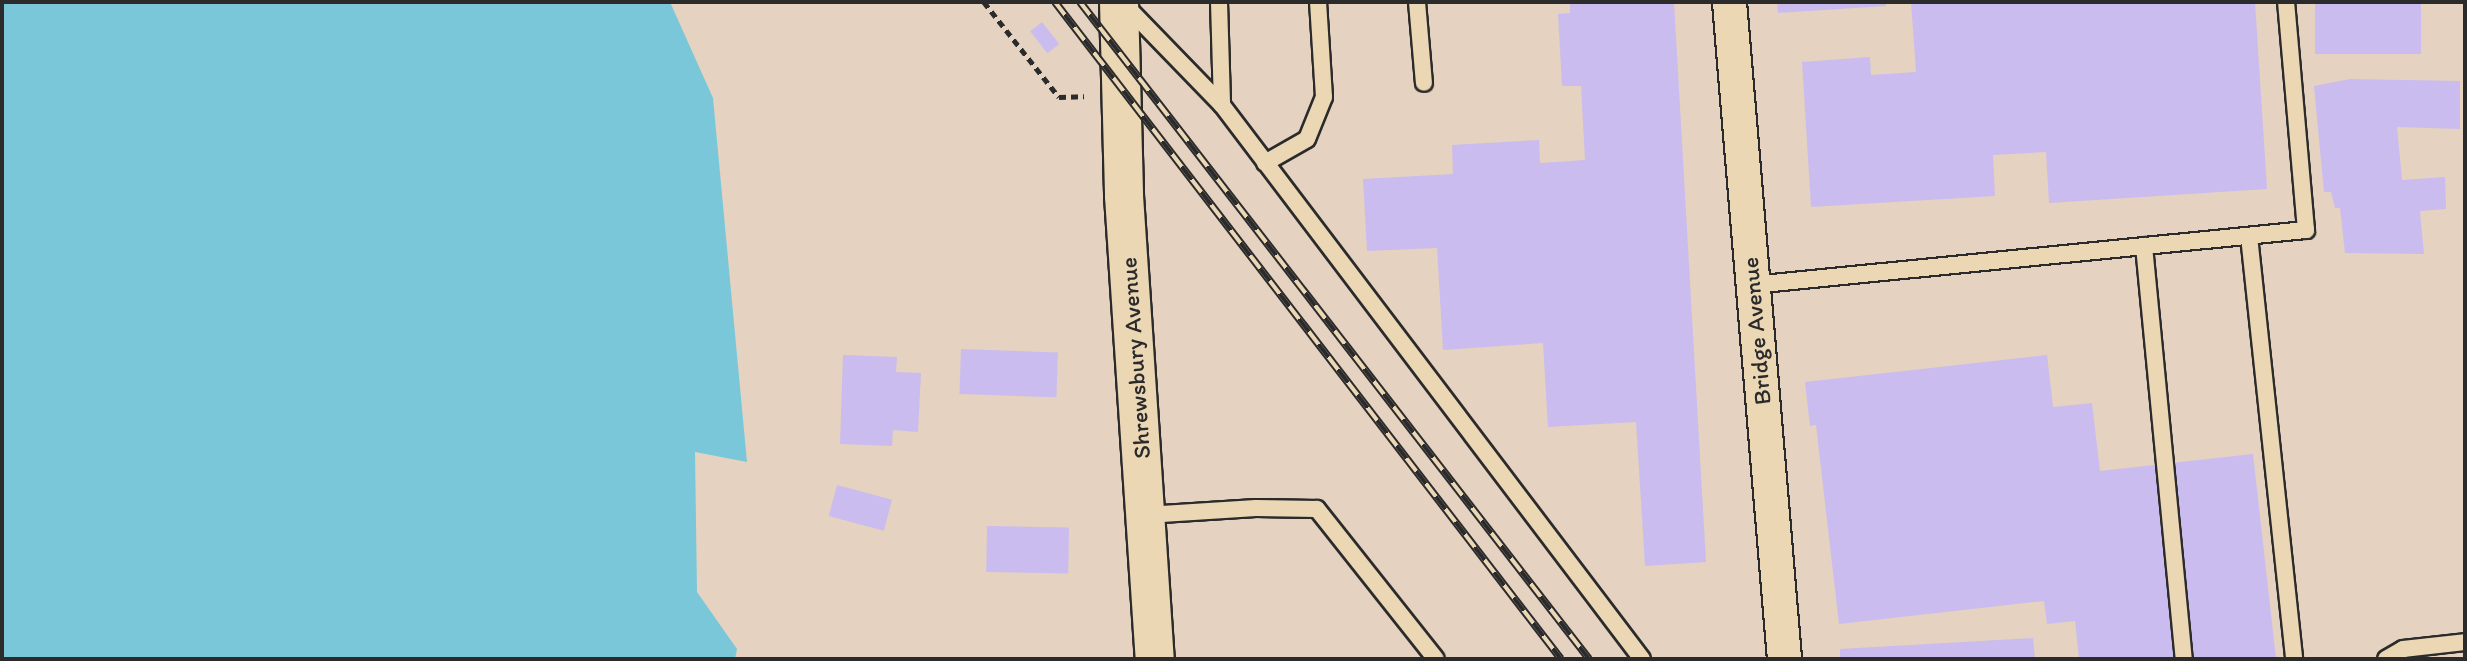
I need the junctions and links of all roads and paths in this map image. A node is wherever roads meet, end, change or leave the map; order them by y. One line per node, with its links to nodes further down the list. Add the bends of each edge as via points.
1 (984, 2): 9 (path, via 1059,97)
2 (1120, 2): 10 (lane); 15 (main road, Shrewsbury Avenue, via 1124,196)
3 (1219, 2): 10 (lane)
4 (1318, 2): 11 (lane, via 1324,97 1307,139)
5 (1417, 2): 8 (lane)
6 (1729, 2): 14 (street, Bridge Avenue)
7 (2286, 2): 12 (lane, via 2306,230)
8 (1424, 83)
9 (1088, 96)
10 (1222, 105): 11 (lane)
11 (1265, 163): 19 (lane)
12 (2249, 236): 13 (lane); 22 (lane)
13 (2144, 246): 14 (lane); 21 (lane)
14 (1752, 285): 20 (street, Bridge Avenue)
15 (1146, 516): 17 (main road, Shrewsbury Avenue); 18 (lane, via 1317,509)
16 (2465, 642): 23 (lane, via 2403,649)
17 (1155, 659)
18 (1436, 659)
19 (1642, 659)
20 (1784, 659)
21 (2184, 659)
22 (2294, 659)
23 (2386, 659)

